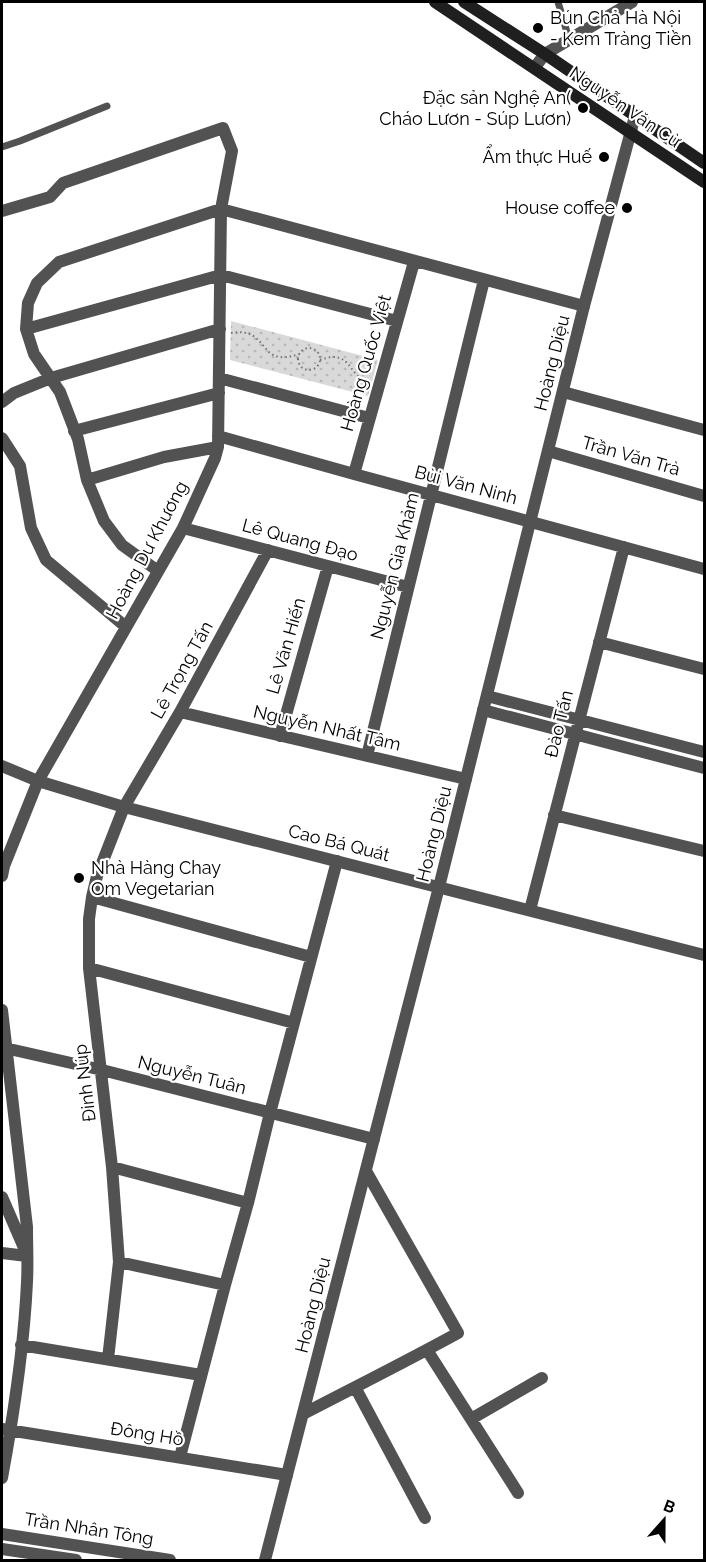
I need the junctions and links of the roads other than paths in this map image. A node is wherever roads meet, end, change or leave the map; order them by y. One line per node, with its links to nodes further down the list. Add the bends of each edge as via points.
1 (435, 2): 7 (main road, Nguyễn Văn Cừ)
2 (464, 2): 6 (main road, Nguyễn Văn Cừ)
3 (558, 2): 5 (lane)
4 (632, 2): 5 (street)
5 (569, 39): 6 (street)
6 (544, 54): 7 (street); 9 (main road, Nguyễn Văn Cừ)
7 (535, 67): 10 (main road, Nguyễn Văn Cừ)
8 (107, 106): 11 (lane)
9 (635, 116): 10 (street, Hoàng Diệu); 12 (main road, Nguyễn Văn Cừ)
10 (631, 133): 13 (main road, Nguyễn Văn Cừ); 19 (street, Hoàng Diệu)
11 (2, 147)
12 (705, 163)
13 (705, 182)
14 (221, 209): 15 (street, Hoàng Dư Khương, via 232,151 222,128 63,183 50,197); 16 (street); 17 (street, Hoàng Dư Khương); 21 (street, via 59,262 37,283 28,303)
15 (2, 211)
16 (414, 262): 18 (street); 20 (street, Hoàng Quốc Việt)
17 (221, 275): 20 (street); 21 (street); 22 (street, Hoàng Dư Khương)
18 (484, 280): 19 (street); 36 (street, Nguyễn Gia Khảm)
19 (584, 306): 25 (street, Hoàng Diệu)
20 (397, 321): 28 (street, Hoàng Quốc Việt)
21 (26, 329): 23 (street, via 34,354)
22 (220, 332): 23 (street); 24 (street, Hoàng Dư Khương)
23 (51, 378): 27 (street); 30 (street)
24 (219, 378): 26 (street, Hoàng Dư Khương); 28 (street)
25 (563, 392): 29 (street); 33 (street, Hoàng Diệu)
26 (219, 393): 30 (street); 32 (street, Hoàng Dư Khương)
27 (2, 402)
28 (369, 418): 34 (street, Hoàng Quốc Việt)
29 (705, 430)
30 (75, 431): 35 (street)
31 (2, 438): 46 (street, via 20,466 31,528 45,560)
32 (218, 441): 34 (street, Bùi Văn Ninh); 35 (street); 39 (street, Hoàng Dư Khương, via 215,458)
33 (548, 452): 37 (street, Trần Văn Trà); 38 (street, Hoàng Diệu)
34 (354, 474): 36 (street, Bùi Văn Ninh)
35 (87, 480): 44 (street, via 104,522 122,544)
36 (431, 495): 38 (street, Bùi Văn Ninh); 45 (street, Nguyễn Gia Khảm)
37 (705, 496)
38 (530, 521): 40 (street, Bùi Văn Ninh); 49 (street, Hoàng Diệu)
39 (183, 528): 41 (street, Lê Quang Đạo); 44 (street, Hoàng Dư Khương)
40 (624, 547): 43 (street, Bùi Văn Ninh); 47 (street, Đào Tấn)
41 (268, 550): 42 (street, Lê Quang Đạo); 51 (street, Lê Trọng Tấn)
42 (328, 566): 45 (street, Lê Quang Đạo); 54 (street, Lê Văn Hiến)
43 (705, 569)
44 (158, 571): 46 (street, Hoàng Dư Khương)
45 (408, 587): 56 (street, Nguyễn Gia Khảm)
46 (126, 627): 60 (street, Hoàng Dư Khương)
47 (599, 642): 48 (street); 52 (street, Đào Tấn)
48 (705, 669)
49 (487, 696): 50 (street, Hoàng Diệu); 52 (street)
50 (483, 710): 53 (street); 59 (street, Hoàng Diệu)
51 (180, 712): 54 (street, Nguyễn Nhất Tâm); 61 (street, Lê Trọng Tấn)
52 (579, 720): 53 (street, Đào Tấn); 55 (street)
53 (575, 734): 58 (street); 62 (street, Đào Tấn)
54 (280, 736): 56 (street, Nguyễn Nhất Tâm)
55 (705, 752)
56 (367, 756): 59 (street, Nguyễn Nhất Tâm)
57 (2, 766): 60 (street, Cao Bá Quát)
58 (705, 768)
59 (466, 779): 66 (street, Hoàng Diệu)
60 (38, 781): 61 (street, Cao Bá Quát); 65 (street, Hoàng Dư Khương)
61 (124, 807): 64 (street, Cao Bá Quát); 67 (street, Đinh Núp)
62 (554, 815): 63 (street); 68 (street, Đào Tấn)
63 (705, 851)
64 (337, 861): 66 (street, Cao Bá Quát); 70 (street)
65 (2, 876)
66 (439, 887): 68 (street, Cao Bá Quát); 77 (street, Hoàng Diệu)
67 (92, 897): 70 (street); 71 (street, Đinh Núp)
68 (530, 910): 69 (street, Cao Bá Quát)
69 (705, 955)
70 (311, 957): 73 (street)
71 (89, 968): 73 (street); 75 (street, Đinh Núp)
72 (2, 1011): 74 (street)
73 (294, 1023): 76 (street)
74 (3, 1048): 75 (street, Nguyễn Tuân); 83 (street, via 27,1227)
75 (102, 1071): 76 (street, Nguyễn Tuân); 78 (street, Đinh Núp)
76 (270, 1113): 77 (street, Nguyễn Tuân); 81 (street)
77 (374, 1139): 79 (street, Hoàng Diệu)
78 (112, 1167): 81 (street); 84 (street, Đinh Núp)
79 (366, 1171): 87 (street, via 458,1333); 92 (street, Hoàng Diệu)
80 (2, 1197): 83 (street)
81 (248, 1203): 85 (street)
82 (2, 1253): 83 (street)
83 (27, 1256): 86 (street)
84 (119, 1262): 85 (street); 88 (street, Đinh Núp)
85 (225, 1285): 89 (street)
86 (21, 1345): 88 (street); 94 (street)
87 (427, 1350): 91 (street); 93 (street)
88 (108, 1359): 89 (street)
89 (201, 1375): 95 (street)
90 (543, 1378): 93 (street)
91 (355, 1387): 92 (street); 99 (street)
92 (303, 1414): 96 (street, Hoàng Diệu)
93 (471, 1419): 98 (street)
94 (6, 1430): 95 (street, Đông Hồ); 97 (street)
95 (180, 1457): 96 (street, Đông Hồ)
96 (288, 1475): 104 (street, Hoàng Diệu)
97 (2, 1478)
98 (518, 1493)
99 (425, 1518)
100 (2, 1534): 103 (street, Trần Nhân Tông)
101 (2, 1549): 102 (street, Trần Nhân Tông)
102 (76, 1560)
103 (170, 1560)
104 (266, 1560)

